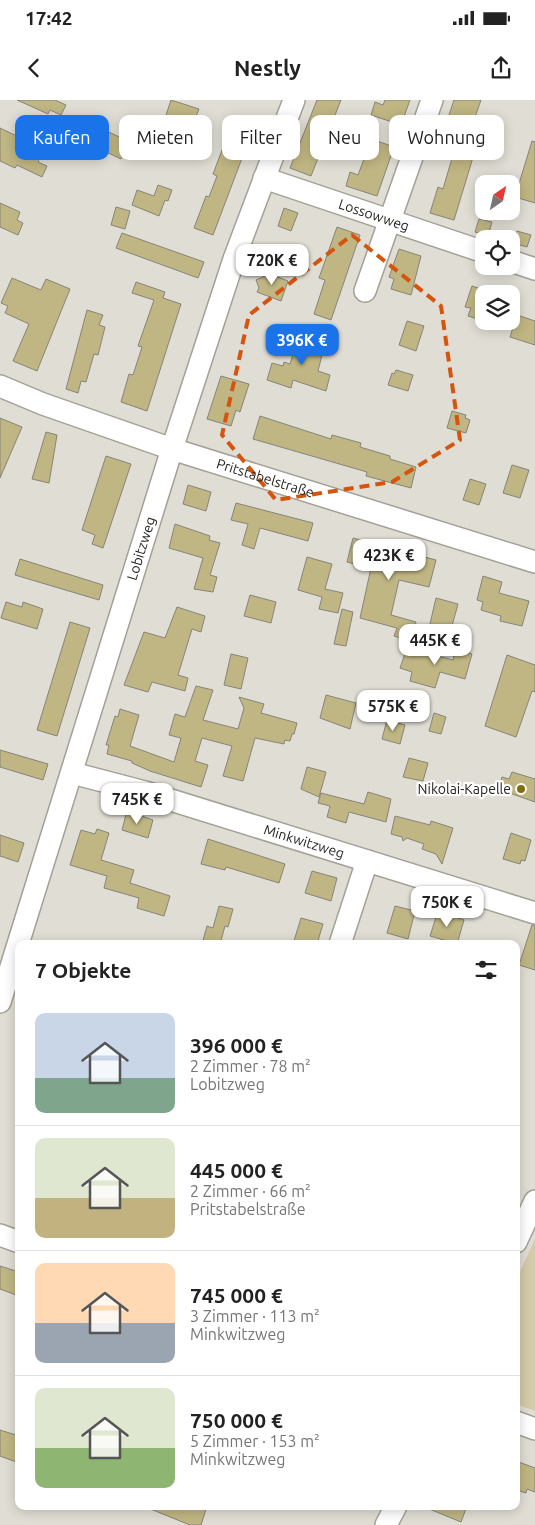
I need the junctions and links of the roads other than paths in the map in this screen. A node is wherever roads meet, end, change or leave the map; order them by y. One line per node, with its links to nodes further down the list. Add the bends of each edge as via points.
1 (294, 100): 3 (street, Lobitzweg)
2 (432, 100): 4 (street)
3 (264, 178): 4 (street, Lossowweg); 10 (street, Lobitzweg)
4 (389, 221): 5 (street, Lossowweg); 8 (street)
5 (475, 249)
6 (520, 264): 7 (street)
7 (535, 269)
8 (365, 291)
9 (0, 386): 10 (street, Pritstabelstraße)
10 (172, 449): 11 (street, Pritstabelstraße); 12 (street, Lobitzweg)
11 (535, 562)
12 (72, 773): 13 (street, Minkwitzweg); 15 (street, Lobitzweg)
13 (367, 860): 14 (street, Minkwitzweg); 16 (street)
14 (535, 913)
15 (19, 940)
16 (341, 940)
17 (15, 954): 18 (street, Lobitzweg)
18 (0, 1002)
19 (535, 1200): 20 (street)
20 (520, 1233)
21 (0, 1235): 22 (street)
22 (15, 1241)
23 (520, 1423): 24 (street)
24 (535, 1428)
25 (394, 1510): 26 (street)
26 (386, 1525)

